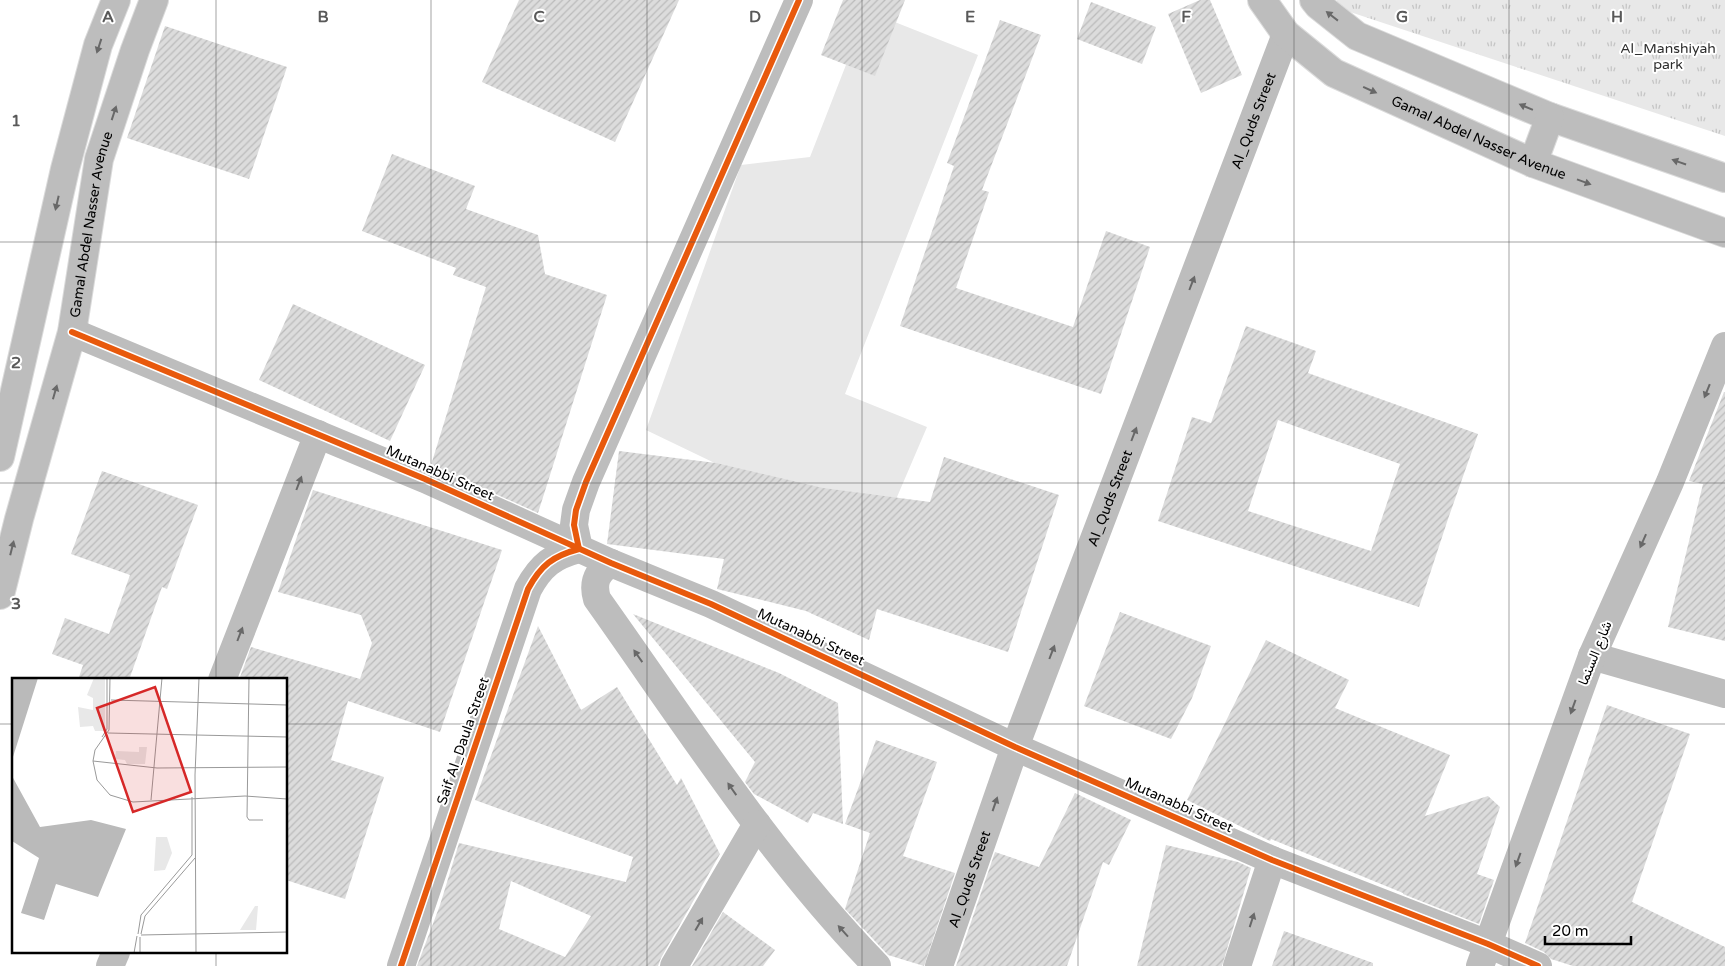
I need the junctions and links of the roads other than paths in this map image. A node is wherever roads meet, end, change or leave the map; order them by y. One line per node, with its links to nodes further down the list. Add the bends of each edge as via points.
1 (116, 0): 16 (street, one-way to 16, via 98,46 65,169)
2 (154, 0): 13 (street, Gamal Abdel Nasser Avenue, one-way to 2, via 99,160)
3 (800, 0): 17 (street, via 586,482 574,525)
4 (1262, 0): 6 (street, Gamal Abdel Nasser Avenue)
5 (1314, 0): 7 (street, one-way to 5)
6 (1286, 34): 8 (street, Gamal Abdel Nasser Avenue); 23 (street, Al_Quds Street, one-way to 6)
7 (1357, 36): 8 (street); 9 (street, one-way to 7)
8 (1334, 73): 10 (street, Gamal Abdel Nasser Avenue, one-way to 10)
9 (1550, 118): 10 (street); 11 (street, one-way to 9)
10 (1533, 163): 12 (street, Gamal Abdel Nasser Avenue, one-way to 12)
11 (1725, 178)
12 (1725, 233)
13 (72, 332): 15 (street, Mutanabbi Street); 19 (street, Gamal Abdel Nasser Avenue, one-way to 13)
14 (1725, 346): 20 (street, شارع السنما, one-way to 20, via 1670,482)
15 (318, 434): 17 (street, Mutanabbi Street); 21 (street, one-way to 15)
16 (0, 457)
17 (579, 549): 18 (street, Mutanabbi Street); 29 (street, Saif Al_Daula Street, via 548,562 528,589)
18 (611, 563): 23 (street, Mutanabbi Street, via 711,604); 24 (street, one-way to 18, via 597,599 596,578)
19 (0, 595)
20 (1592, 656): 22 (street); 27 (street, شارع السنما, one-way to 27)
21 (223, 678)
22 (1725, 694)
23 (1015, 747): 25 (street, Mutanabbi Street); 32 (street, Al_Quds Street, one-way to 23)
24 (757, 824): 30 (street, one-way to 24); 31 (street, one-way to 24, via 841,929)
25 (1272, 860): 27 (street, Mutanabbi Street); 33 (street, one-way to 25)
26 (115, 954): 28 (street)
27 (1484, 955): 34 (street, Mutanabbi Street)
28 (110, 966)
29 (401, 966)
30 (674, 966)
31 (876, 966)
32 (939, 966)
33 (1237, 966)
34 (1538, 966)

